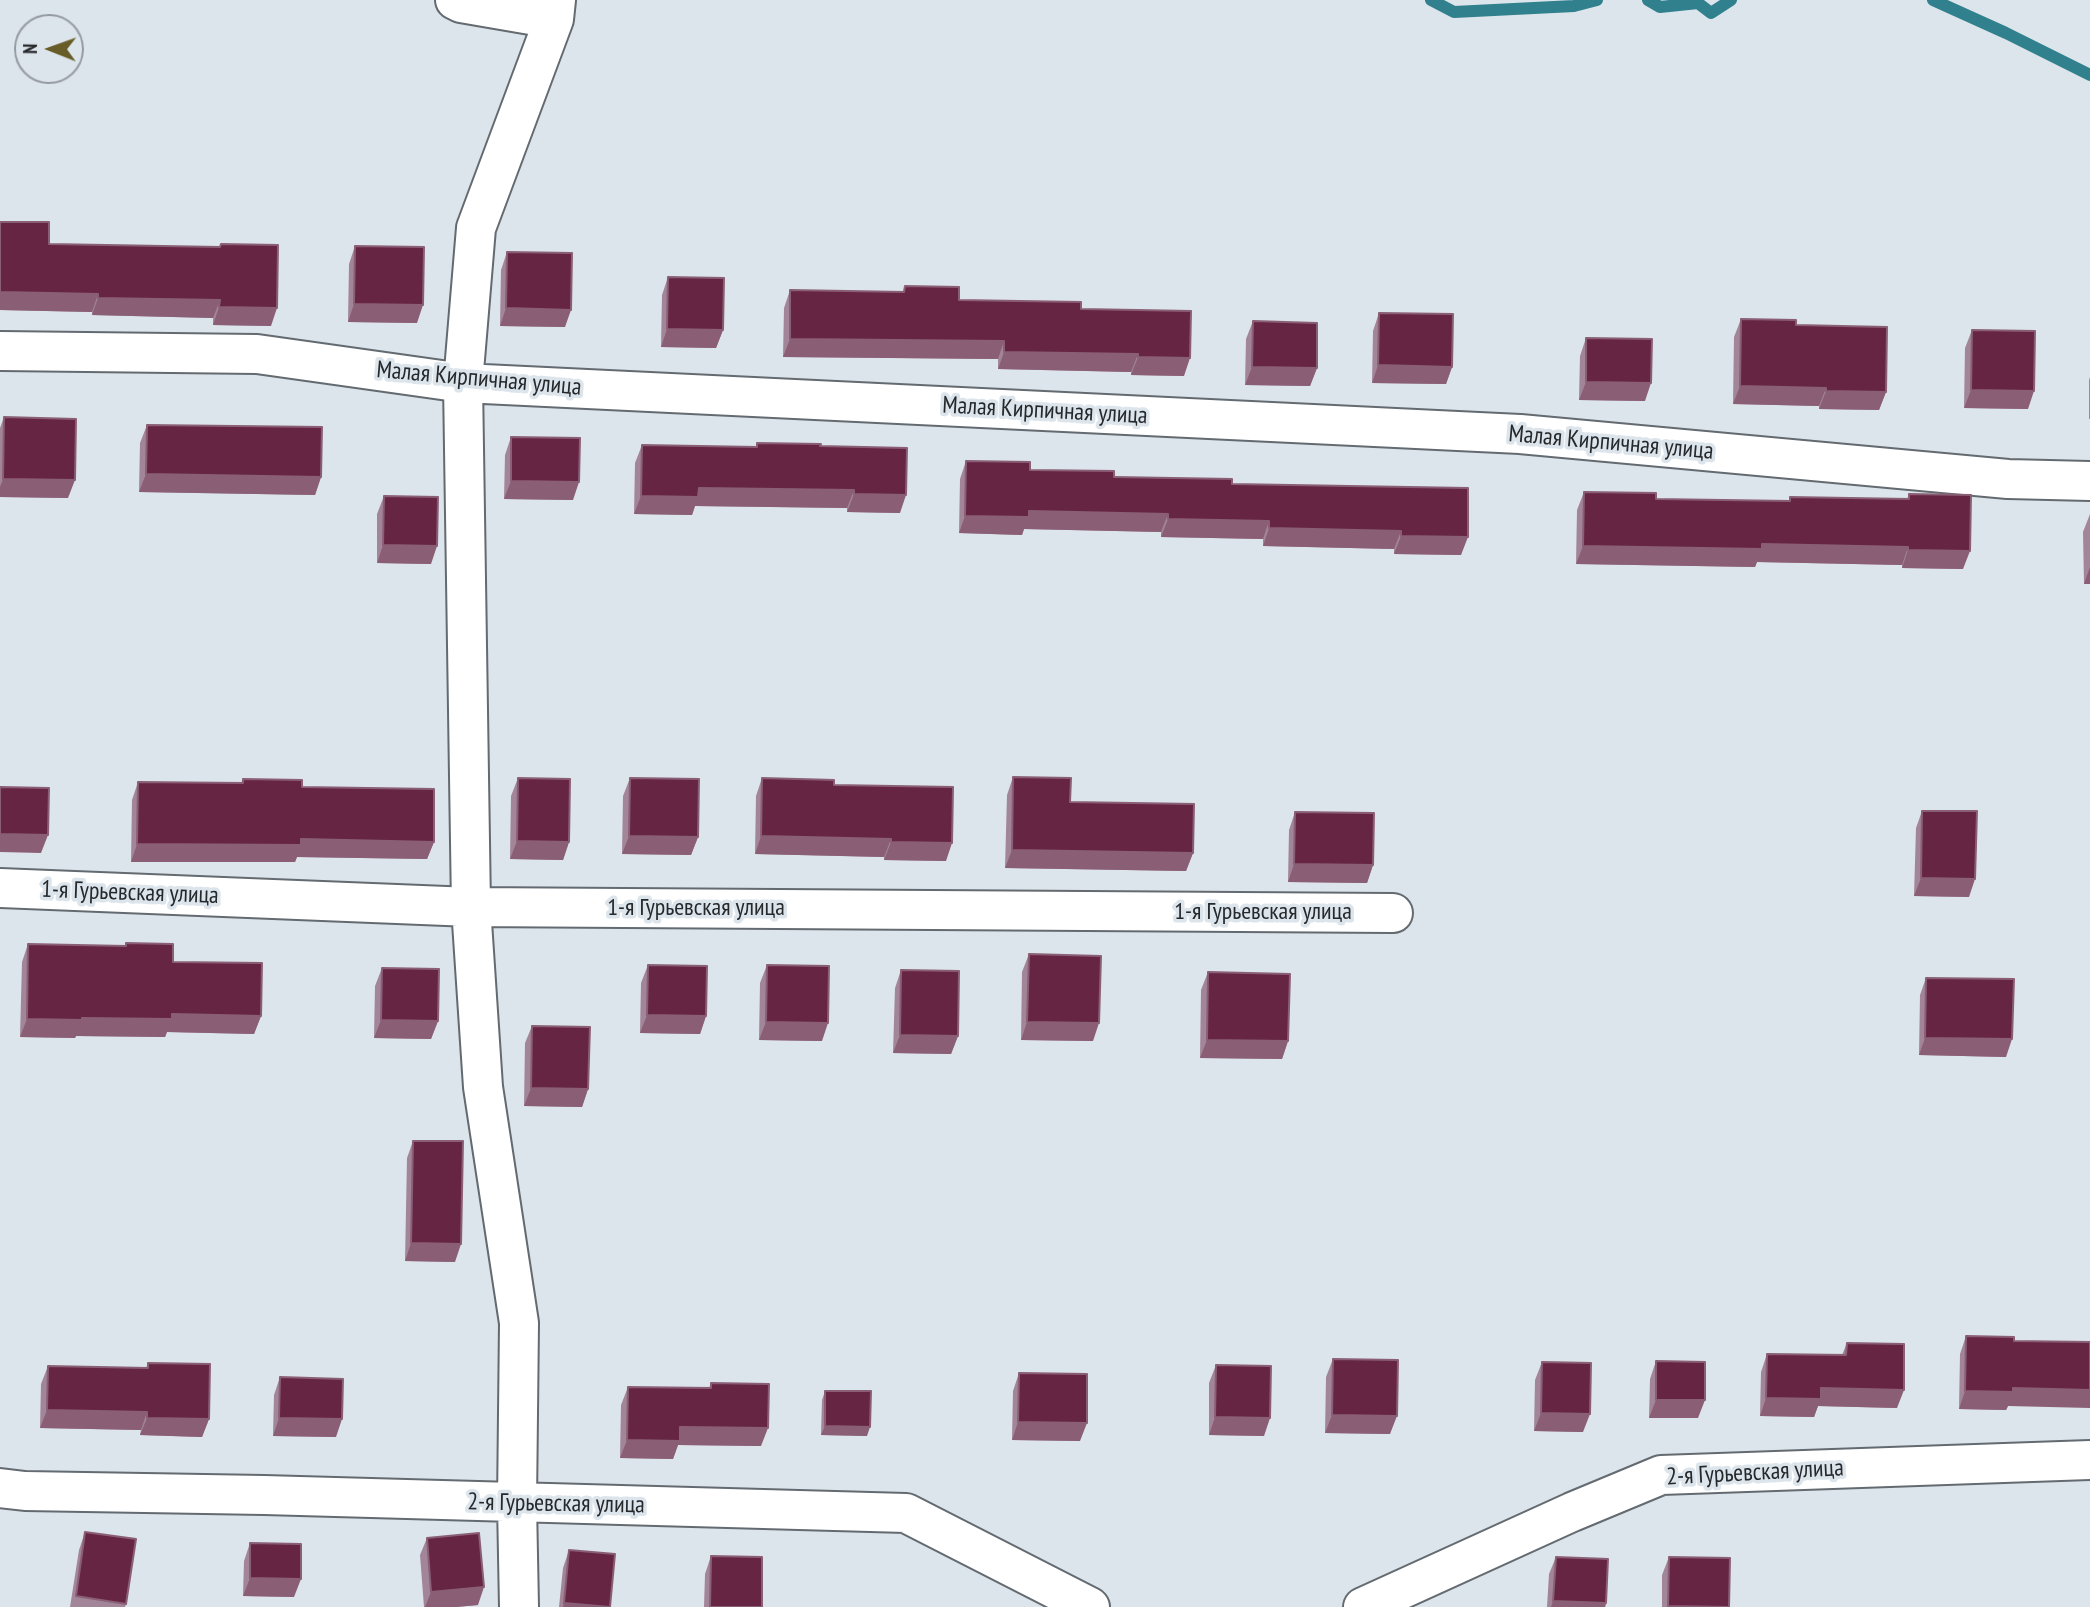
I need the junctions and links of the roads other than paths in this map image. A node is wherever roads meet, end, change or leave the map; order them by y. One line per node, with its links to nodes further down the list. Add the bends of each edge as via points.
1 (455, 0): 2 (street)
2 (555, 10): 4 (street, via 476,228)
3 (0, 351): 4 (street, Малая Кирпичная улица, via 257,354)
4 (463, 383): 5 (street, Малая Кирпичная улица, via 1520,434 2008,479); 7 (street)
5 (2090, 481)
6 (0, 888): 7 (street, 1-я Гурьевская улица)
7 (471, 907): 8 (street, 1-я Гурьевская улица); 11 (street, via 483,1087 519,1323)
8 (1393, 914)
9 (2090, 1460): 14 (street, 2-я Гурьевская улица, via 1661,1475)
10 (0, 1488): 11 (street, 2-я Гурьевская улица)
11 (517, 1504): 12 (street); 13 (street, 2-я Гурьевская улица, via 906,1513)
12 (519, 1607)
13 (1090, 1607)
14 (1363, 1607)

